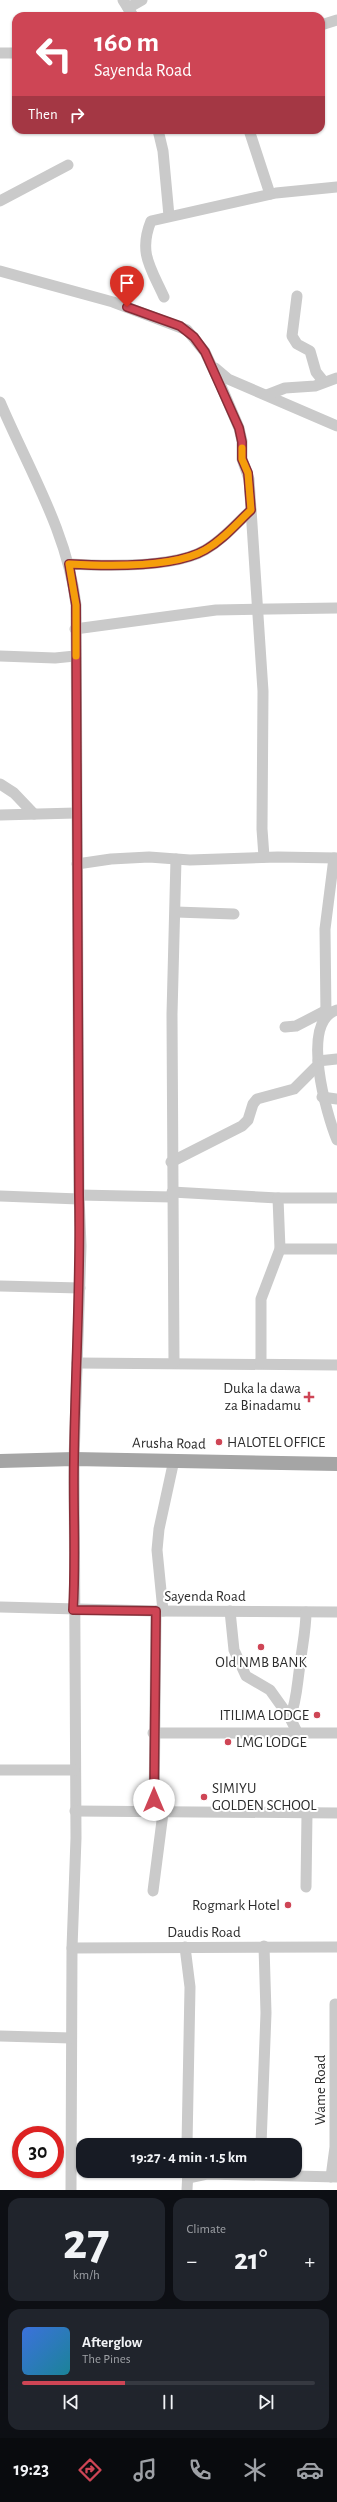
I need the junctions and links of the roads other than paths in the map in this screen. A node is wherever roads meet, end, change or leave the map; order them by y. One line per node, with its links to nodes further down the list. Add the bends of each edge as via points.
1 (142, 0): 2 (street)
2 (128, 8)
3 (337, 20): 4 (street)
4 (325, 24)
5 (0, 53): 6 (street)
6 (12, 54)
7 (159, 134): 13 (street)
8 (250, 134): 11 (street)
9 (68, 165): 12 (street)
10 (337, 187): 11 (street)
11 (270, 194): 13 (street)
12 (0, 201)
13 (169, 216): 16 (street, via 152,221 144,239 147,260)
14 (0, 272): 17 (street, via 113,302 180,326 194,337)
15 (297, 296): 19 (street, via 292,336 297,344 310,351 316,372)
16 (164, 297)
17 (213, 366): 20 (street, via 228,379); 23 (street, via 239,428 242,459 248,473)
18 (337, 378): 19 (street)
19 (324, 382): 20 (street, via 314,386 285,388)
20 (267, 395): 22 (street)
21 (0, 402): 24 (street, via 55,525)
22 (337, 426)
23 (251, 510): 24 (street, via 220,540 204,551 185,557 161,562 97,566); 26 (street)
24 (69, 564): 27 (street, via 76,605)
25 (337, 608): 26 (street)
26 (257, 610): 27 (street, via 211,610); 34 (street, via 263,691)
27 (75, 629): 29 (street)
28 (0, 656): 29 (street)
29 (76, 656): 32 (street)
30 (0, 784): 31 (street, via 14,793)
31 (34, 814): 32 (street); 33 (street)
32 (76, 814): 37 (street)
33 (0, 815)
34 (264, 857): 35 (street); 36 (street)
35 (336, 858): 39 (street)
36 (176, 859): 37 (street, via 111,859); 40 (street)
37 (77, 864): 52 (street)
38 (337, 893): 39 (street)
39 (330, 905): 42 (street, via 325,929)
40 (176, 912): 41 (street); 49 (street, via 172,981)
41 (234, 914)
42 (330, 1012): 43 (street, via 296,1026); 45 (street, via 320,1031)
43 (285, 1027)
44 (337, 1059): 45 (street)
45 (318, 1063): 46 (street); 49 (street, via 286,1094 257,1099 248,1120 242,1126)
46 (322, 1097): 47 (street); 48 (street)
47 (337, 1099)
48 (337, 1140)
49 (171, 1162): 50 (street)
50 (172, 1195): 52 (street); 53 (street); 60 (street)
51 (0, 1196): 52 (street)
52 (79, 1197): 58 (street)
53 (278, 1198): 54 (street); 55 (street)
54 (337, 1198)
55 (280, 1248): 56 (street); 61 (street, via 261,1299)
56 (337, 1249)
57 (0, 1286): 58 (street)
58 (80, 1288): 59 (street)
59 (77, 1363): 60 (street); 63 (street)
60 (174, 1363): 61 (street)
61 (261, 1363): 62 (street)
62 (337, 1365)
63 (74, 1459): 64 (main road, Arusha Road); 65 (main road, Arusha Road); 68 (street, via 76,1561)
64 (174, 1460): 66 (main road, Arusha Road); 69 (street, via 158,1529)
65 (0, 1461)
66 (337, 1464)
67 (0, 1607): 68 (street, Sayenda Road)
68 (73, 1610): 69 (street, Sayenda Road); 78 (street)
69 (159, 1611): 70 (street, Sayenda Road); 75 (street)
70 (230, 1612): 71 (street, Sayenda Road); 73 (street, via 234,1650 246,1676 270,1690)
71 (306, 1612): 72 (street, Sayenda Road); 73 (street, via 306,1635 299,1666 296,1702)
72 (337, 1612)
73 (290, 1718): 74 (street)
74 (297, 1732): 75 (street); 76 (street)
75 (153, 1733): 80 (street)
76 (337, 1733)
77 (0, 1770): 78 (street)
78 (74, 1770): 79 (street)
79 (75, 1811): 80 (street); 88 (street)
80 (159, 1813): 81 (street); 84 (street)
81 (307, 1813): 82 (street); 83 (street)
82 (337, 1813)
83 (306, 1888)
84 (153, 1891)
85 (264, 1946): 86 (street, Daudis Road); 87 (street, Daudis Road); 93 (street, via 266,2013)
86 (185, 1947): 88 (street, Daudis Road); 92 (street, via 190,1987)
87 (337, 1947)
88 (72, 1948): 91 (street)
89 (335, 2004): 95 (street, Wame Road)
90 (0, 2036): 91 (street)
91 (71, 2038): 97 (street)
92 (187, 2138)
93 (261, 2138)
94 (302, 2175): 95 (street)
95 (334, 2177)
96 (188, 2178): 98 (street)
97 (71, 2190)
98 (187, 2190)

